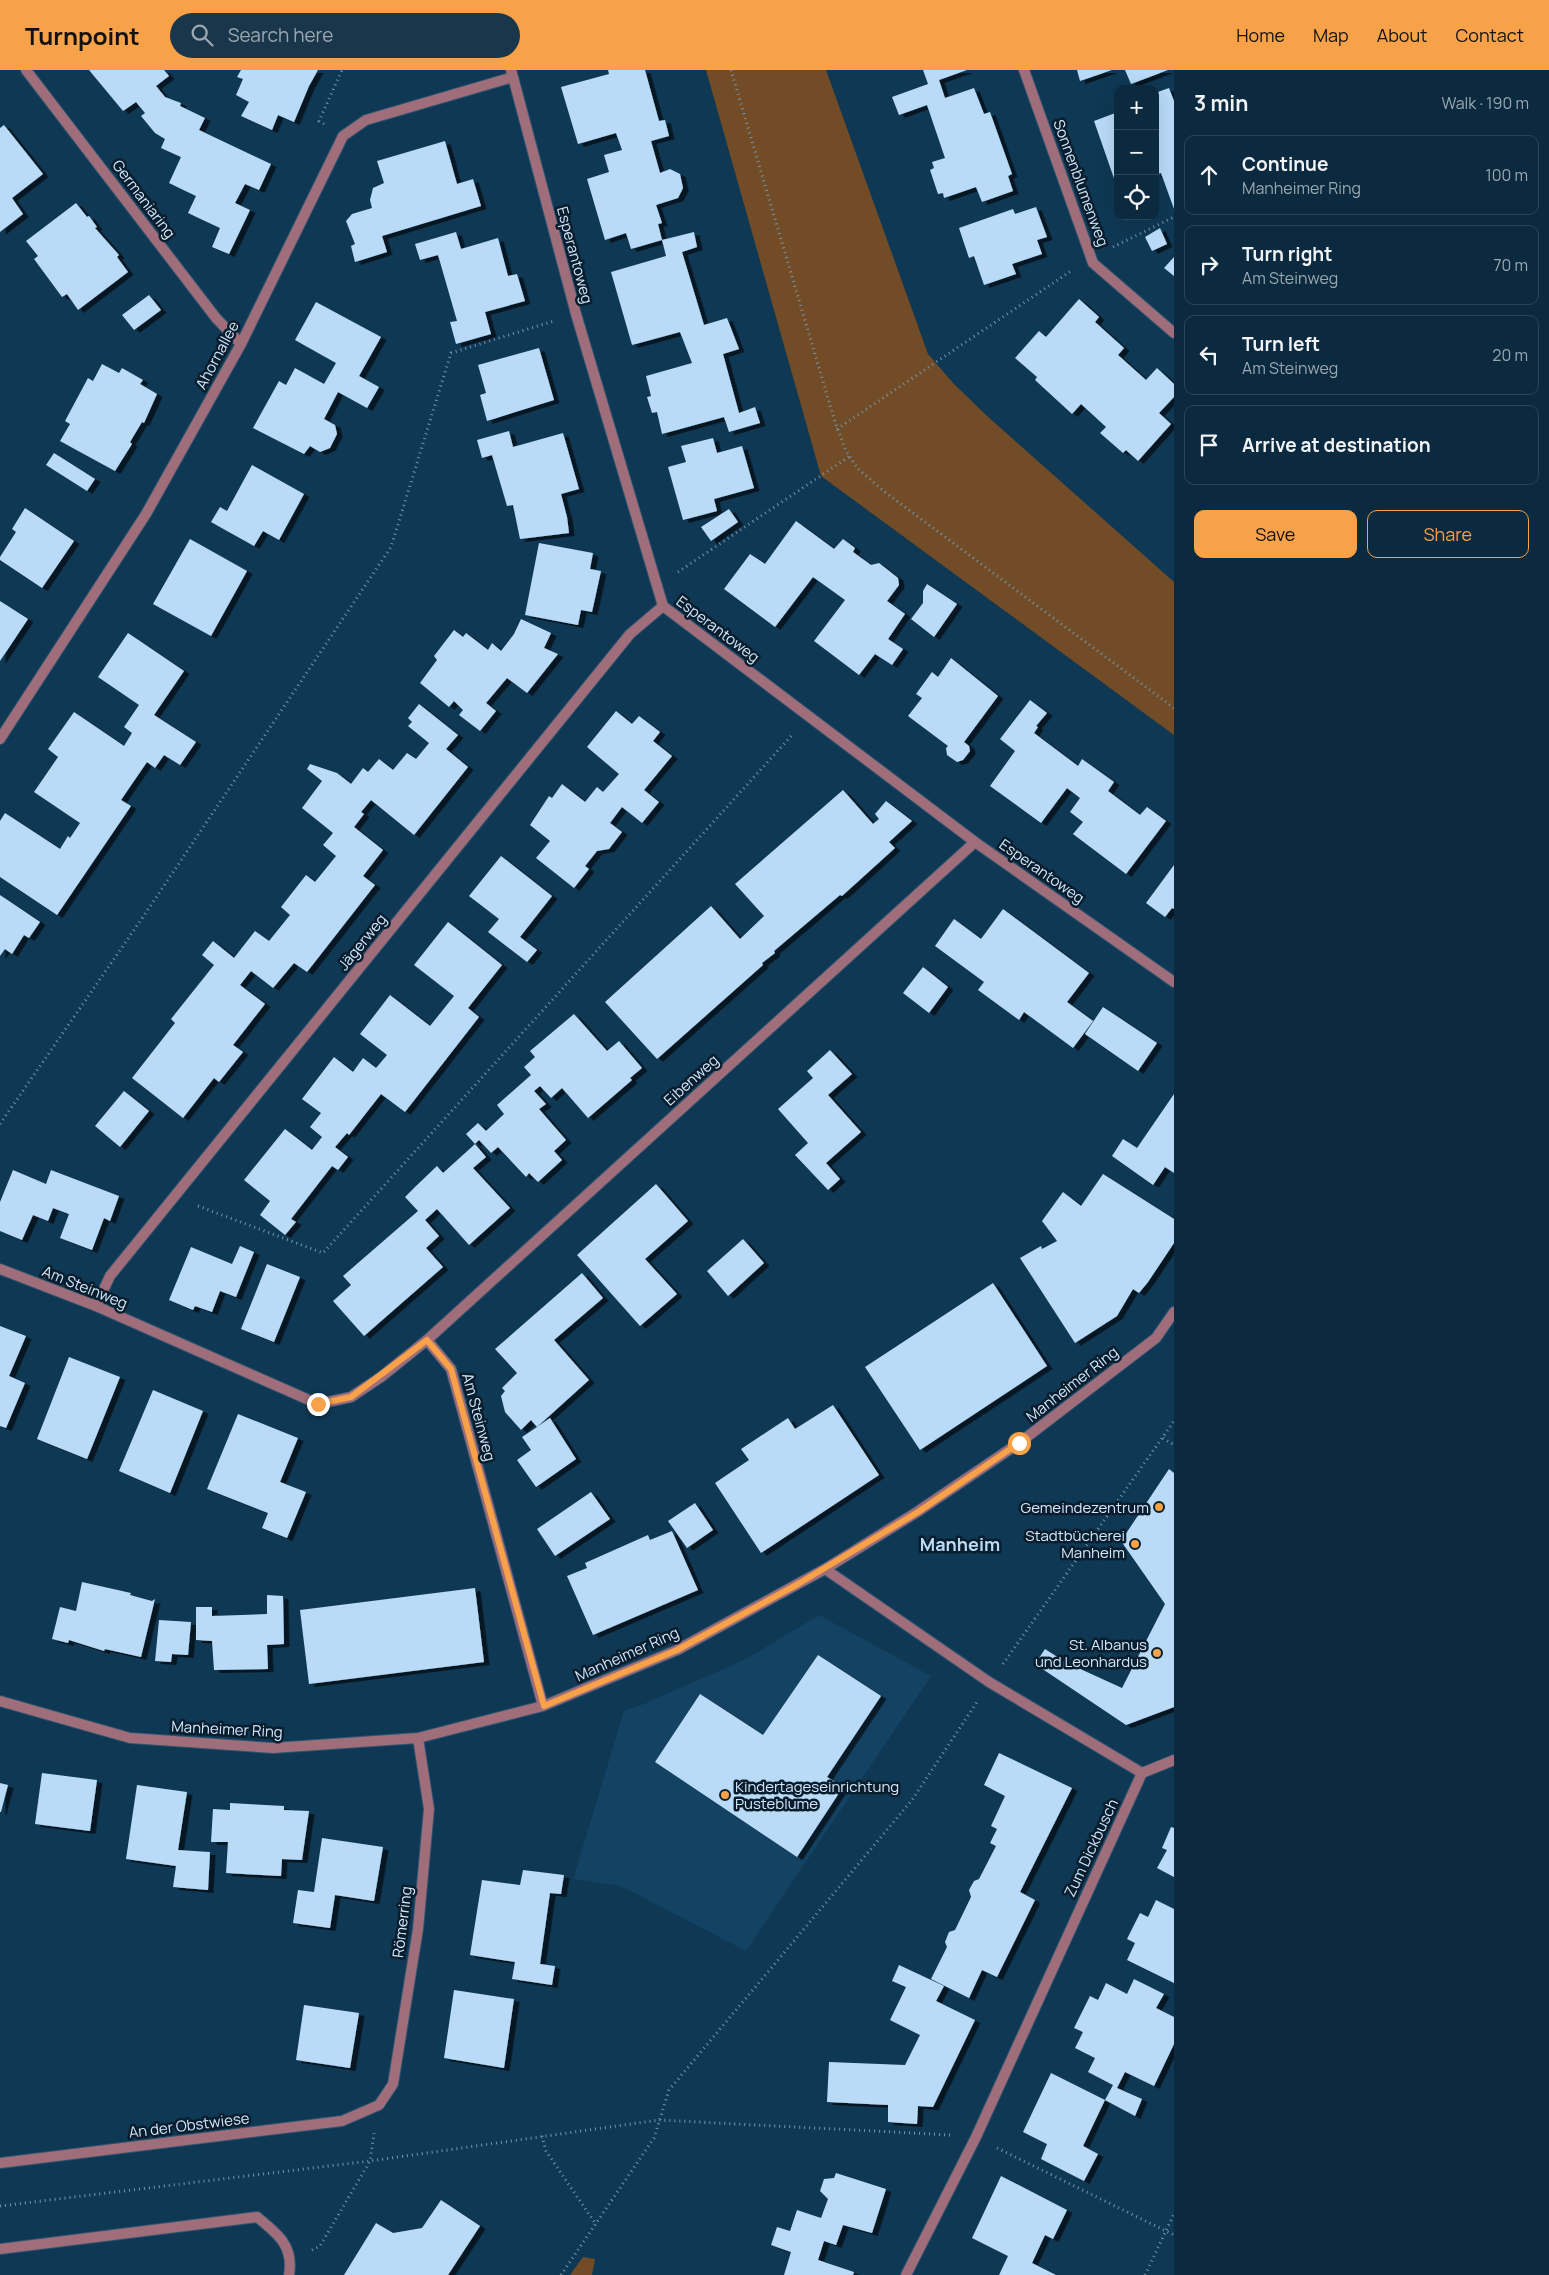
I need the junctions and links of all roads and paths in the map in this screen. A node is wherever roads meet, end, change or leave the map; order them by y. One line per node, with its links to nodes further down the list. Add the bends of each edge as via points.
1 (26, 70): 11 (street, Germaniaring, via 216,318)
2 (342, 70): 6 (path, via 319,121)
3 (731, 70): 12 (path)
4 (1024, 70): 8 (street, Sonnenblumenweg)
5 (512, 74): 6 (street, Ahornallee, via 366,120); 9 (street, Esperantoweg)
6 (343, 136): 11 (street, Ahornallee)
7 (1174, 217): 8 (path)
8 (1092, 257): 10 (street, Sonnenblumenweg, via 1093,263); 12 (path)
9 (576, 314): 14 (street, Esperantoweg); 21 (path, via 451,353 391,547)
10 (1174, 333)
11 (241, 344): 18 (street, Ahornallee, via 146,514)
12 (837, 429): 13 (path)
13 (850, 456): 14 (path); 16 (path, via 858,469 885,492)
14 (657, 586): 15 (street, Esperantoweg)
15 (663, 606): 17 (street, Esperantoweg); 22 (street, Jägerweg, via 630,634)
16 (1174, 708)
17 (808, 716): 19 (street, Esperantoweg); 22 (path, via 323,1253)
18 (0, 739)
19 (975, 842): 20 (street, Esperantoweg); 26 (street, Eibenweg)
20 (1174, 982)
21 (0, 1124)
22 (175, 1197): 24 (street, Jägerweg, via 110,1276)
23 (0, 1269): 24 (street, Am Steinweg)
24 (96, 1306): 26 (street, Am Steinweg, via 318,1404 351,1397)
25 (1174, 1312): 30 (street, Manheimer Ring, via 1156,1338 1019,1443 918,1512)
26 (427, 1340): 33 (street, Am Steinweg, via 451,1369)
27 (1174, 1421): 28 (path)
28 (1163, 1438): 29 (path); 31 (path)
29 (1174, 1445)
30 (825, 1569): 31 (street); 33 (street, Manheimer Ring, via 677,1650)
31 (989, 1682): 36 (street); 38 (path, via 912,1800 669,2090)
32 (0, 1702): 34 (street, Manheimer Ring, via 130,1738 274,1748)
33 (544, 1706): 34 (street, Manheimer Ring)
34 (418, 1738): 37 (street, Römerring, via 429,1809 418,1929 393,2084)
35 (1174, 1760): 36 (street)
36 (1142, 1774): 40 (street, Zum Dickbusch)
37 (379, 2105): 41 (path); 42 (street, An der Obstwiese, via 342,2121)
38 (659, 2120): 39 (path); 40 (path, via 922,2132); 45 (path, via 654,2138)
39 (542, 2136): 41 (path); 45 (path, via 546,2152)
40 (976, 2138): 46 (path); 52 (street, Zum Dickbusch)
41 (370, 2161): 43 (path); 49 (path, via 320,2246)
42 (0, 2163)
43 (0, 2206)
44 (1174, 2214): 46 (path)
45 (596, 2223): 51 (path)
46 (1166, 2231): 47 (path); 53 (path)
47 (1174, 2235)
48 (0, 2249): 49 (street, via 258,2217 281,2237)
49 (291, 2261): 50 (street)
50 (289, 2275)
51 (561, 2275)
52 (906, 2275)
53 (1145, 2275)

